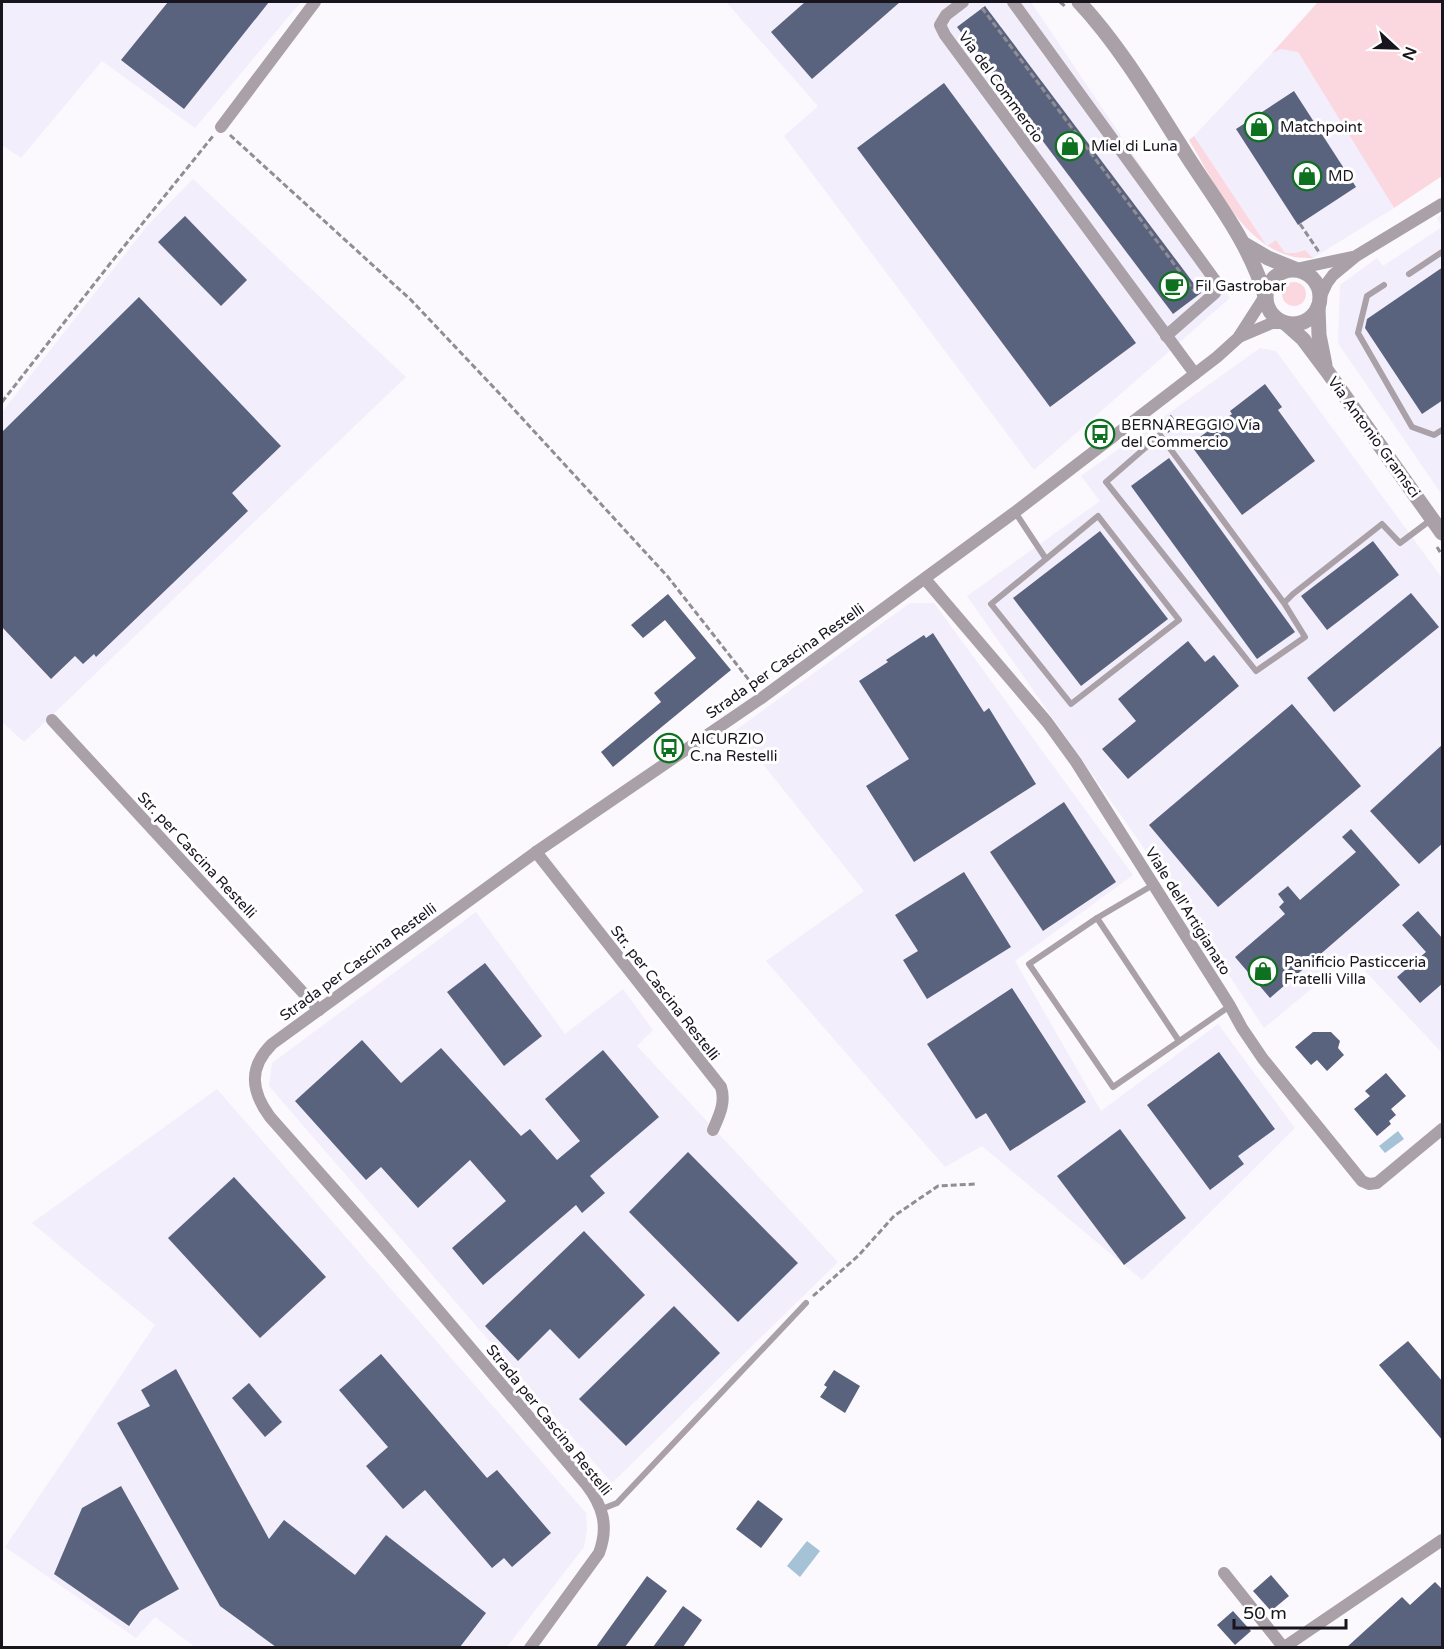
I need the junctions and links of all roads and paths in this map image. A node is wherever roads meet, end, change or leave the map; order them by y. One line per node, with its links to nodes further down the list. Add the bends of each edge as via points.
1 (315, 2): 7 (street)
2 (963, 2): 19 (street, Via del Commercio, via 940,25 945,35)
3 (1012, 2): 19 (street, via 1217,283 1215,293)
4 (1060, 2): 5 (path)
5 (1074, 6): 9 (street, via 1094,18)
6 (982, 8): 15 (path)
7 (221, 127): 23 (path); 31 (path, via 411,300 668,577)
8 (1443, 204): 11 (street)
9 (1244, 244): 12 (street); 16 (street)
10 (1443, 252): 13 (lane)
11 (1356, 256): 12 (street); 17 (street, via 1333,275)
12 (1296, 269): 16 (street, via 1274,276); 17 (street, via 1313,278)
13 (1409, 274)
14 (1384, 285): 24 (lane, via 1367,296 1358,333 1412,427 1434,435)
15 (1198, 295)
16 (1265, 296): 18 (street, via 1270,313); 20 (street)
17 (1319, 302): 18 (street, via 1306,321); 21 (street, Via Antonio Gramsci, via 1319,335)
18 (1285, 323): 20 (street, via 1272,323); 21 (street, Via Antonio Gramsci, via 1303,339)
19 (1166, 336): 22 (street, Via del Commercio)
20 (1238, 338): 22 (street)
21 (1327, 371): 26 (street, Via Antonio Gramsci)
22 (1195, 374): 25 (street, Strada per Cascina Restelli)
23 (2, 402)
24 (1443, 430)
25 (1014, 512): 28 (lane); 29 (street, Strada per Cascina Restelli)
26 (1432, 519): 27 (street, Via Antonio Gramsci); 30 (lane, via 1400,543 1382,524)
27 (1443, 533)
28 (1046, 559): 28 (lane, via 1098,516 1179,620 1071,704 991,604)
29 (925, 579): 31 (street, Strada per Cascina Restelli); 34 (street, Viale dell'Artigianato, via 1047,722)
30 (1284, 603): 30 (lane, via 1305,637 1256,671 1106,482 1160,435)
31 (763, 697): 33 (street, Strada per Cascina Restelli)
32 (52, 720): 37 (street, Str. per Cascina Restelli)
33 (536, 852): 37 (street, Strada per Cascina Restelli); 40 (street, Str. per Cascina Restelli, via 721,1087 722,1108)
34 (1153, 885): 35 (lane); 36 (street, Viale dell'Artigianato)
35 (1097, 918): 38 (lane); 38 (lane, via 1029,964 1113,1087)
36 (1230, 1006): 38 (lane); 39 (street, Viale dell'Artigianato, via 1263,1059 1362,1181 1377,1183)
37 (319, 1010): 43 (street, Strada per Cascina Restelli, via 263,1054 255,1075 260,1101 578,1475)
38 (1179, 1041)
39 (1443, 1129)
40 (713, 1130)
41 (975, 1184): 42 (path, via 938,1186 894,1216 859,1255)
42 (806, 1303): 43 (lane, via 617,1503)
43 (602, 1509): 46 (street, Strada per Cascina Restelli, via 604,1529 598,1553)
44 (1443, 1540): 47 (street)
45 (1224, 1573): 47 (street)
46 (530, 1647)
47 (1284, 1647)

